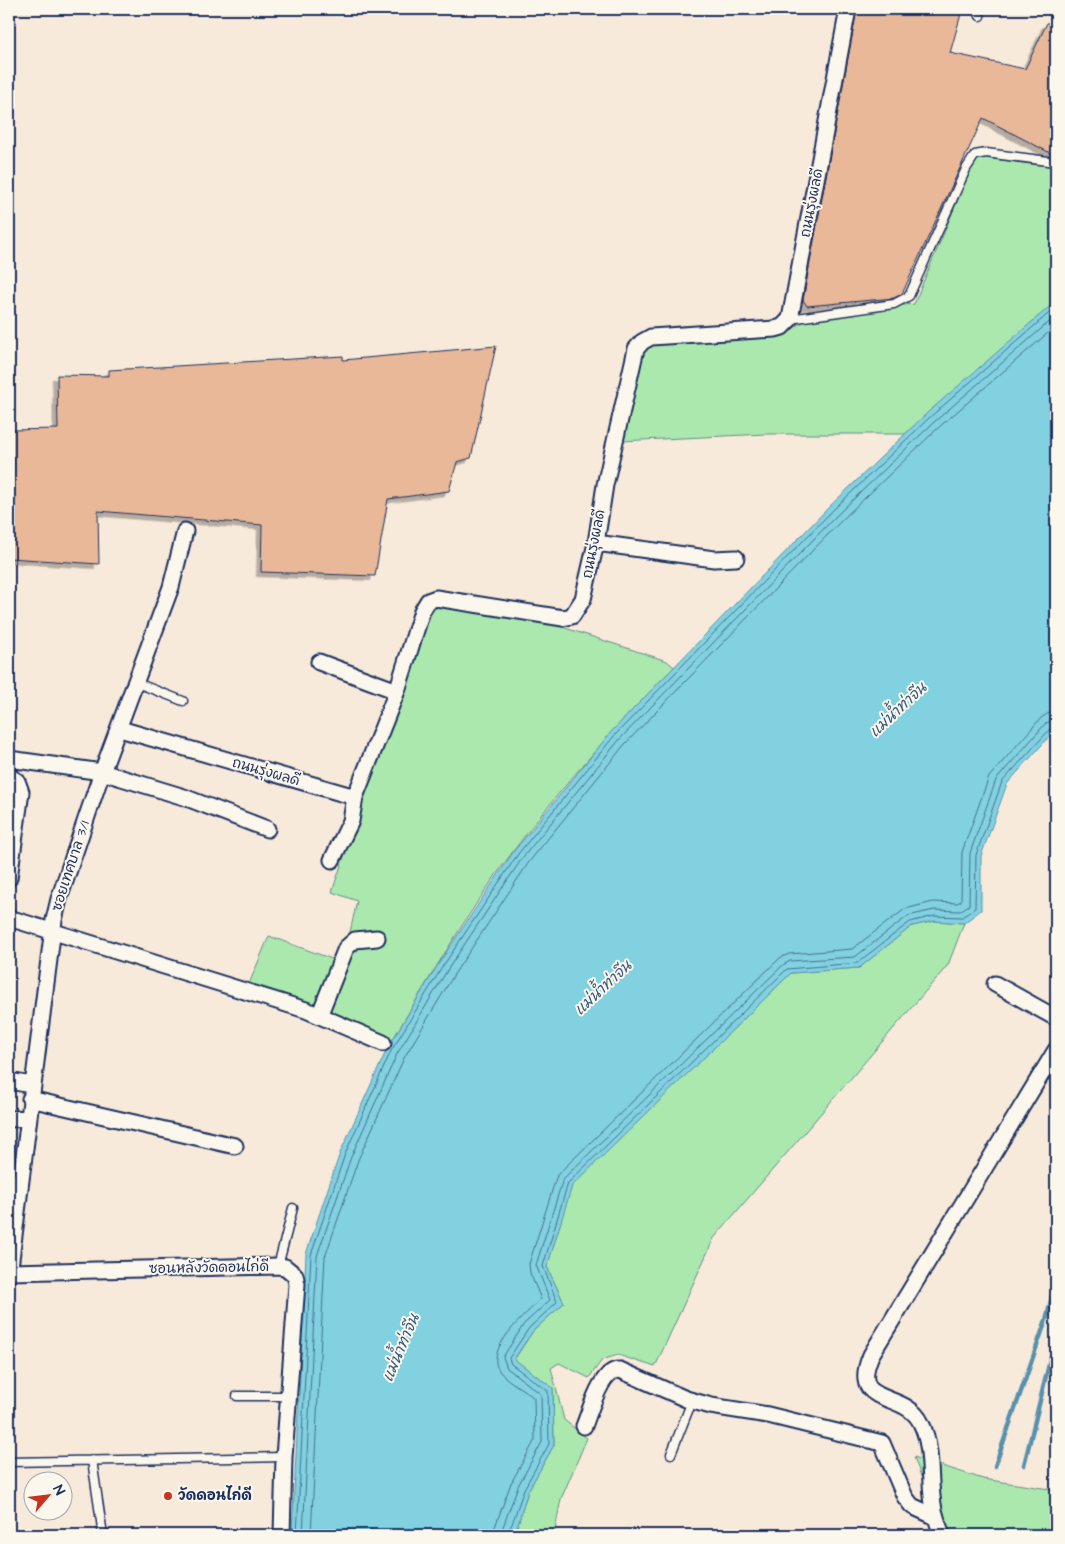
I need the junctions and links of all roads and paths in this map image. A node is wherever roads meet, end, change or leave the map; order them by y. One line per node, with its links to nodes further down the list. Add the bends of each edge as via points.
1 (848, 9): 3 (street, ถนนรุ่งผลดี)
2 (1056, 162): 3 (lane, via 986,153 975,155 909,296 894,304)
3 (790, 319): 5 (street, ถนนรุ่งผลดี, via 782,327 774,329 656,336 642,342 634,354 604,485)
4 (185, 531): 8 (street, ซอยเทศบาล 3/1, via 171,588)
5 (596, 543): 6 (street, via 714,559); 9 (street, ถนนรุ่งผลดี, via 582,604 568,617 436,598 428,601 422,611)
6 (736, 558)
7 (319, 662): 9 (street)
8 (137, 683): 10 (lane); 11 (street, ซอยเทศบาล 3/1)
9 (398, 691): 15 (street, ถนนรุ่งผลดี)
10 (183, 701)
11 (120, 730): 13 (street, ซอยเทศบาล 3/1); 15 (street, ถนนรุ่งผลดี)
12 (9, 759): 13 (street)
13 (102, 772): 16 (street, via 184,797); 20 (street, ซอยเทศบาล 3/1, via 59,899)
14 (9, 776): 18 (street, via 17,781 21,792)
15 (355, 797): 17 (street, via 351,821)
16 (267, 829)
17 (332, 860)
18 (9, 878)
19 (9, 918): 20 (street)
20 (53, 930): 23 (street); 28 (street, ซอยเทศบาล 3/1)
21 (377, 938): 23 (street, via 355,940 346,948)
22 (995, 984): 24 (street)
23 (319, 1016): 25 (street)
24 (1056, 1018)
25 (383, 1042)
26 (1056, 1050): 44 (street, via 865,1368 864,1378 869,1389 912,1412 920,1422 928,1448)
27 (9, 1081): 28 (street)
28 (31, 1092): 29 (street, ซอยเทศบาล 3/1); 31 (street)
29 (28, 1118): 30 (street); 32 (street, ซอยเทศบาล 3/1)
30 (9, 1119)
31 (235, 1146)
32 (15, 1179): 35 (street, ซอยเทศบาล 3/1)
33 (293, 1208): 34 (lane)
34 (278, 1266): 35 (street, ซอนหลังวัดดอนไก่ดี); 37 (street, ซอนหลังวัดดอนไก่ดี, via 295,1275 297,1284)
35 (9, 1274)
36 (237, 1396): 37 (lane)
37 (289, 1396): 41 (street, ซอนหลังวัดดอนไก่ดี)
38 (692, 1401): 39 (street, via 614,1370 600,1385); 40 (lane); 44 (street, via 882,1442 905,1497 912,1506)
39 (584, 1426)
40 (671, 1454)
41 (284, 1457): 42 (lane); 46 (street, ซอนหลังวัดดอนไก่ดี)
42 (92, 1460): 43 (lane); 45 (lane)
43 (9, 1462)
44 (936, 1517): 47 (street)
45 (103, 1535)
46 (282, 1535)
47 (942, 1535)

